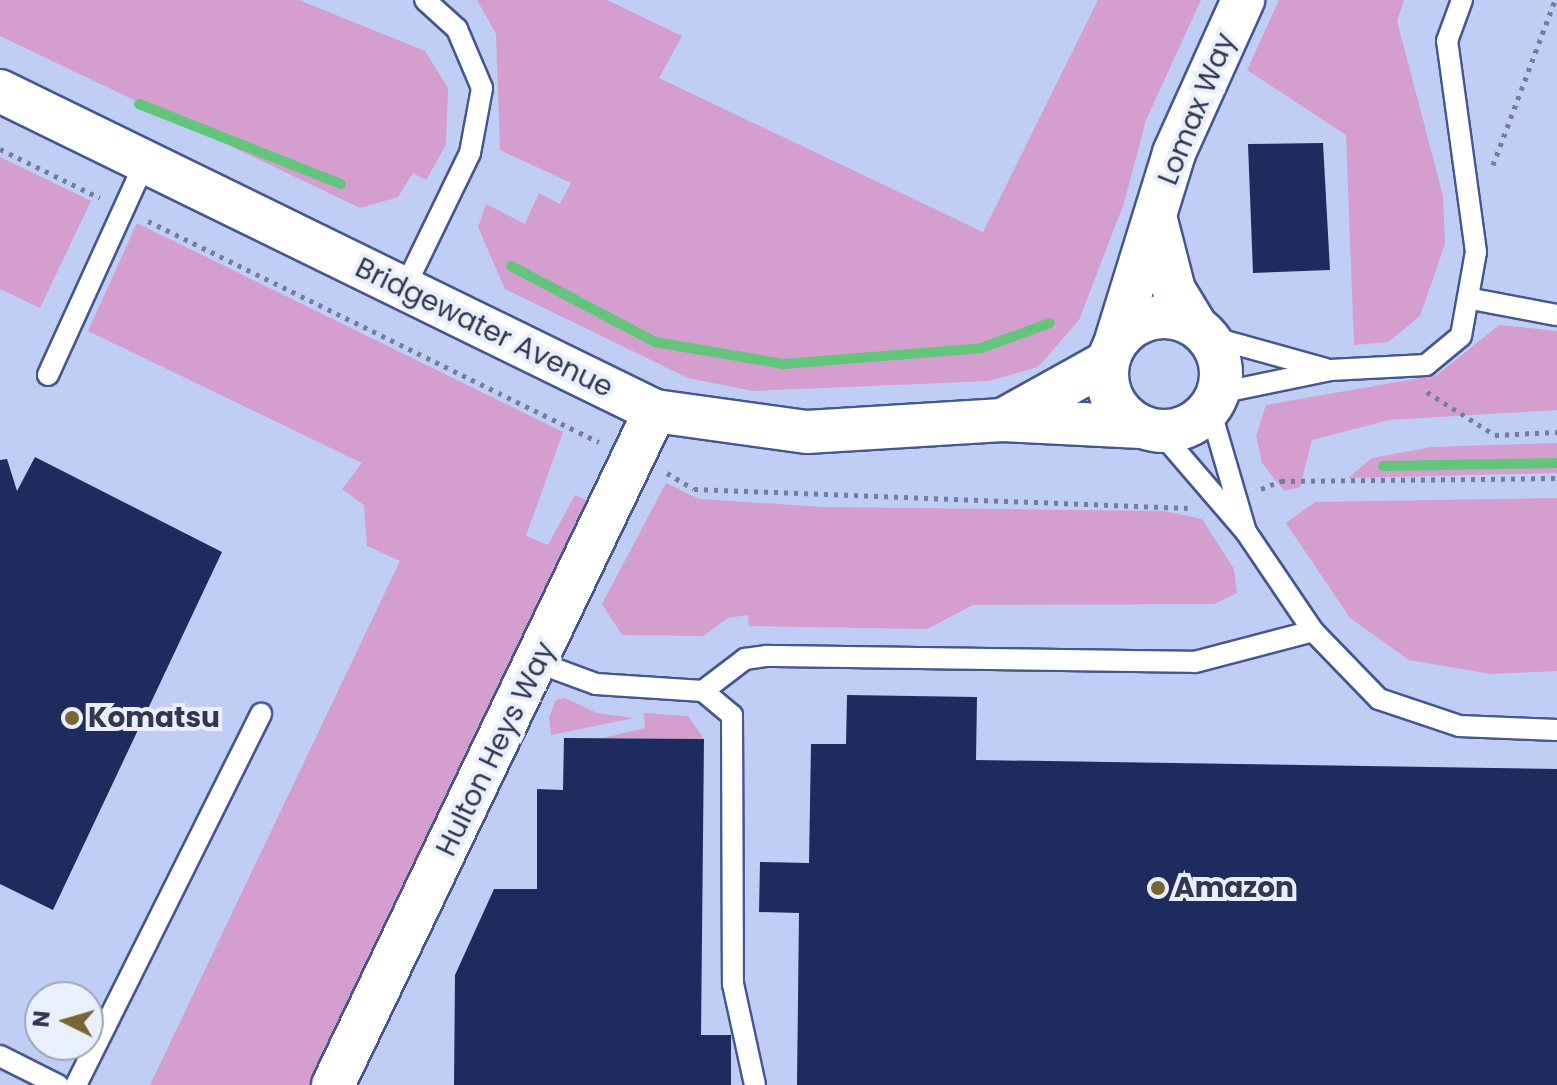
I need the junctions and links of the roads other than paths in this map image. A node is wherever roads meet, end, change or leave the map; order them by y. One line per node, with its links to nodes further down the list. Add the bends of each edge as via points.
1 (425, 0): 7 (lane, via 457,29 482,88 470,153)
2 (1243, 0): 6 (street, Lomax Way, via 1174,153)
3 (1462, 0): 8 (lane, via 1447,41 1461,179 1476,252)
4 (0, 91): 5 (street, Bridgewater Avenue)
5 (145, 162): 7 (street, Bridgewater Avenue); 13 (lane)
6 (1156, 220): 10 (street, Lomax Way, via 1174,290); 11 (street, Lomax Way)
7 (404, 289): 15 (street, Bridgewater Avenue)
8 (1472, 299): 9 (lane); 12 (lane, via 1461,336 1426,365)
9 (1557, 315)
10 (1201, 331): 11 (street, via 1161,317 1127,330); 12 (lane); 14 (street, via 1221,363)
11 (1111, 353): 16 (street, Bridgewater Avenue); 17 (street, via 1113,401)
12 (1330, 370): 14 (lane)
13 (48, 375)
14 (1214, 401): 17 (street, via 1179,430); 18 (lane)
15 (655, 411): 16 (street, Bridgewater Avenue, via 807,432); 20 (street, Hulton Heys Way)
16 (1003, 420): 17 (street, Bridgewater Avenue)
17 (1151, 430): 18 (lane)
18 (1246, 532): 19 (lane)
19 (1313, 631): 21 (lane, via 1195,662 767,656 745,659); 23 (lane, via 1379,699 1416,715 1459,726)
20 (539, 663): 21 (lane, via 596,684); 27 (street, Hulton Heys Way)
21 (703, 691): 28 (lane, via 732,715 737,739 733,984)
22 (261, 714): 26 (lane)
23 (1557, 730)
24 (0, 1056): 25 (lane)
25 (58, 1085)
26 (76, 1085)
27 (333, 1085)
28 (755, 1085)

